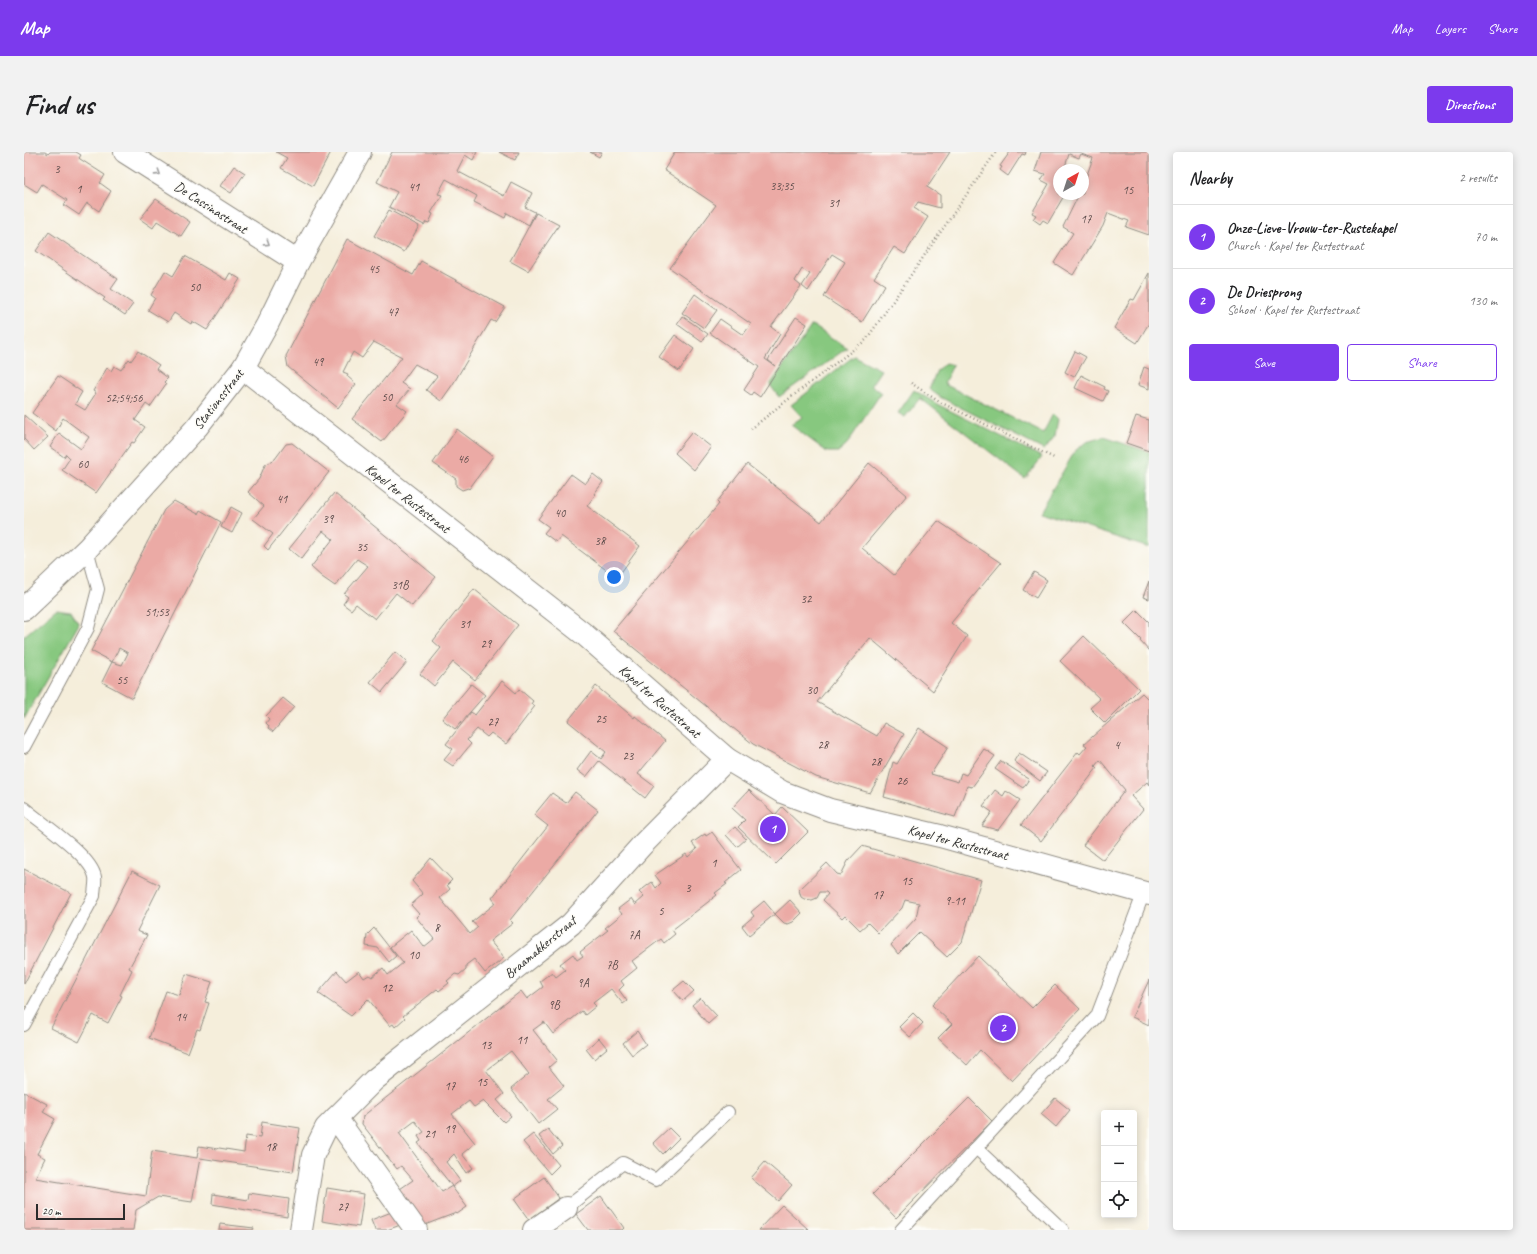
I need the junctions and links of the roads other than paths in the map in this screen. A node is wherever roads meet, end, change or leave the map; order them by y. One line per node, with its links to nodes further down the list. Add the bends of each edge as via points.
1 (125, 152): 3 (street, De Cassinastraat, one-way to 3)
2 (360, 152): 3 (street, Stationsstraat)
3 (298, 262): 4 (street, Stationsstraat, via 267,326)
4 (242, 368): 5 (street, Stationsstraat, via 197,427); 8 (street, Kapel ter Rustestraat, via 585,635)
5 (87, 549): 6 (street, Stationsstraat); 7 (lane, via 98,589 88,628)
6 (24, 609)
7 (24, 746)
8 (727, 759): 10 (street, Kapel ter Rustestraat, via 782,792 830,810 940,836); 13 (street, Braamakkerstraat, via 643,844 571,924 374,1080)
9 (24, 808): 11 (lane, via 74,848 88,863 95,876 94,896)
10 (1147, 893): 14 (lane, via 1097,1016)
11 (24, 1025)
12 (728, 1112): 15 (lane, via 656,1180 622,1163)
13 (336, 1118): 16 (street, Braamakkerstraat, via 326,1128 313,1155); 17 (street)
14 (976, 1148): 19 (lane); 20 (lane)
15 (566, 1208): 18 (street)
16 (301, 1230)
17 (416, 1230)
18 (534, 1230)
19 (901, 1230)
20 (1063, 1230)

